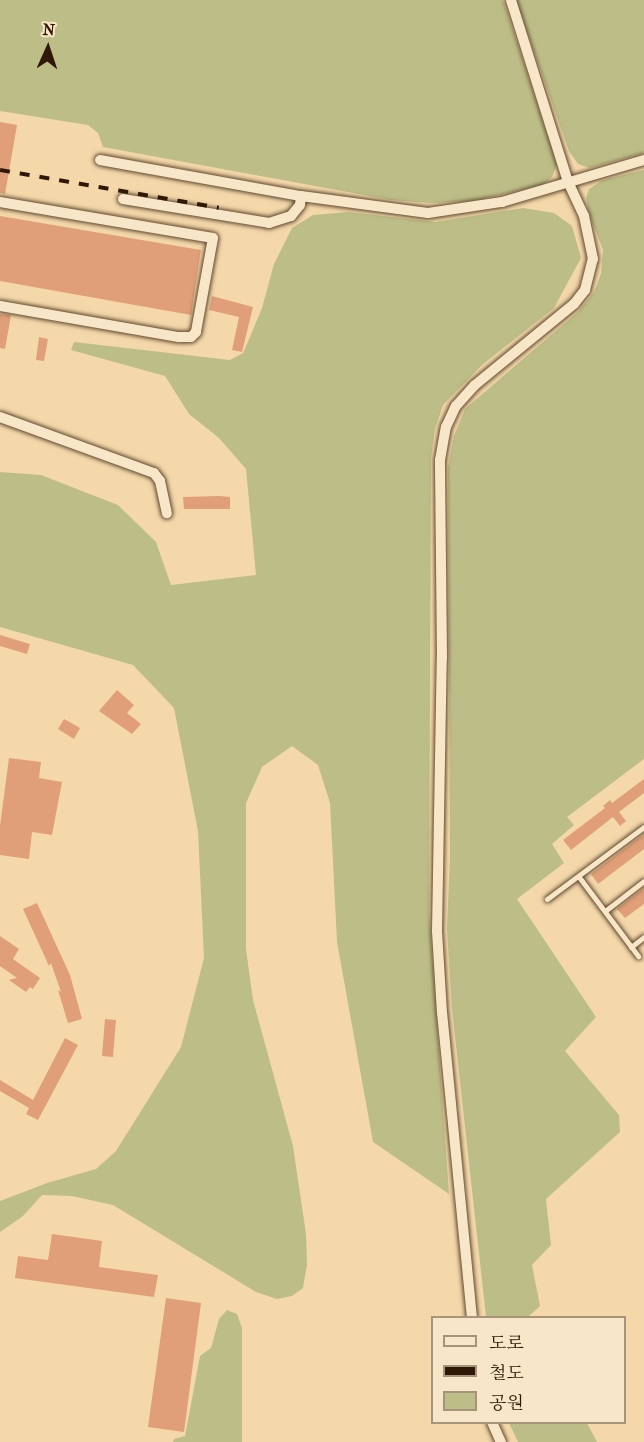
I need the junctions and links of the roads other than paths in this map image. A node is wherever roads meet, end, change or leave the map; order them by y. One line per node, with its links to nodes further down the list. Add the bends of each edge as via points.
1 (511, 0): 4 (street)
2 (100, 160): 5 (street)
3 (644, 160): 4 (street)
4 (568, 182): 5 (street, via 471,209 428,213); 19 (street, via 591,240 591,273 585,290 557,320 476,385 456,406 440,460 442,658 437,931)
5 (301, 196): 6 (street, via 300,205 291,216 269,223)
6 (123, 199)
7 (0, 202): 8 (street, via 213,238 196,332 191,337)
8 (0, 306)
9 (0, 417): 10 (street, via 154,473)
10 (167, 513)
11 (644, 827): 12 (lane)
12 (579, 877): 14 (lane); 15 (lane)
13 (644, 881): 15 (lane)
14 (547, 899)
15 (605, 911): 17 (lane)
16 (644, 937): 17 (lane)
17 (631, 946): 18 (lane)
18 (638, 956)
19 (472, 1316)
20 (493, 1424): 21 (street)
21 (497, 1441)

